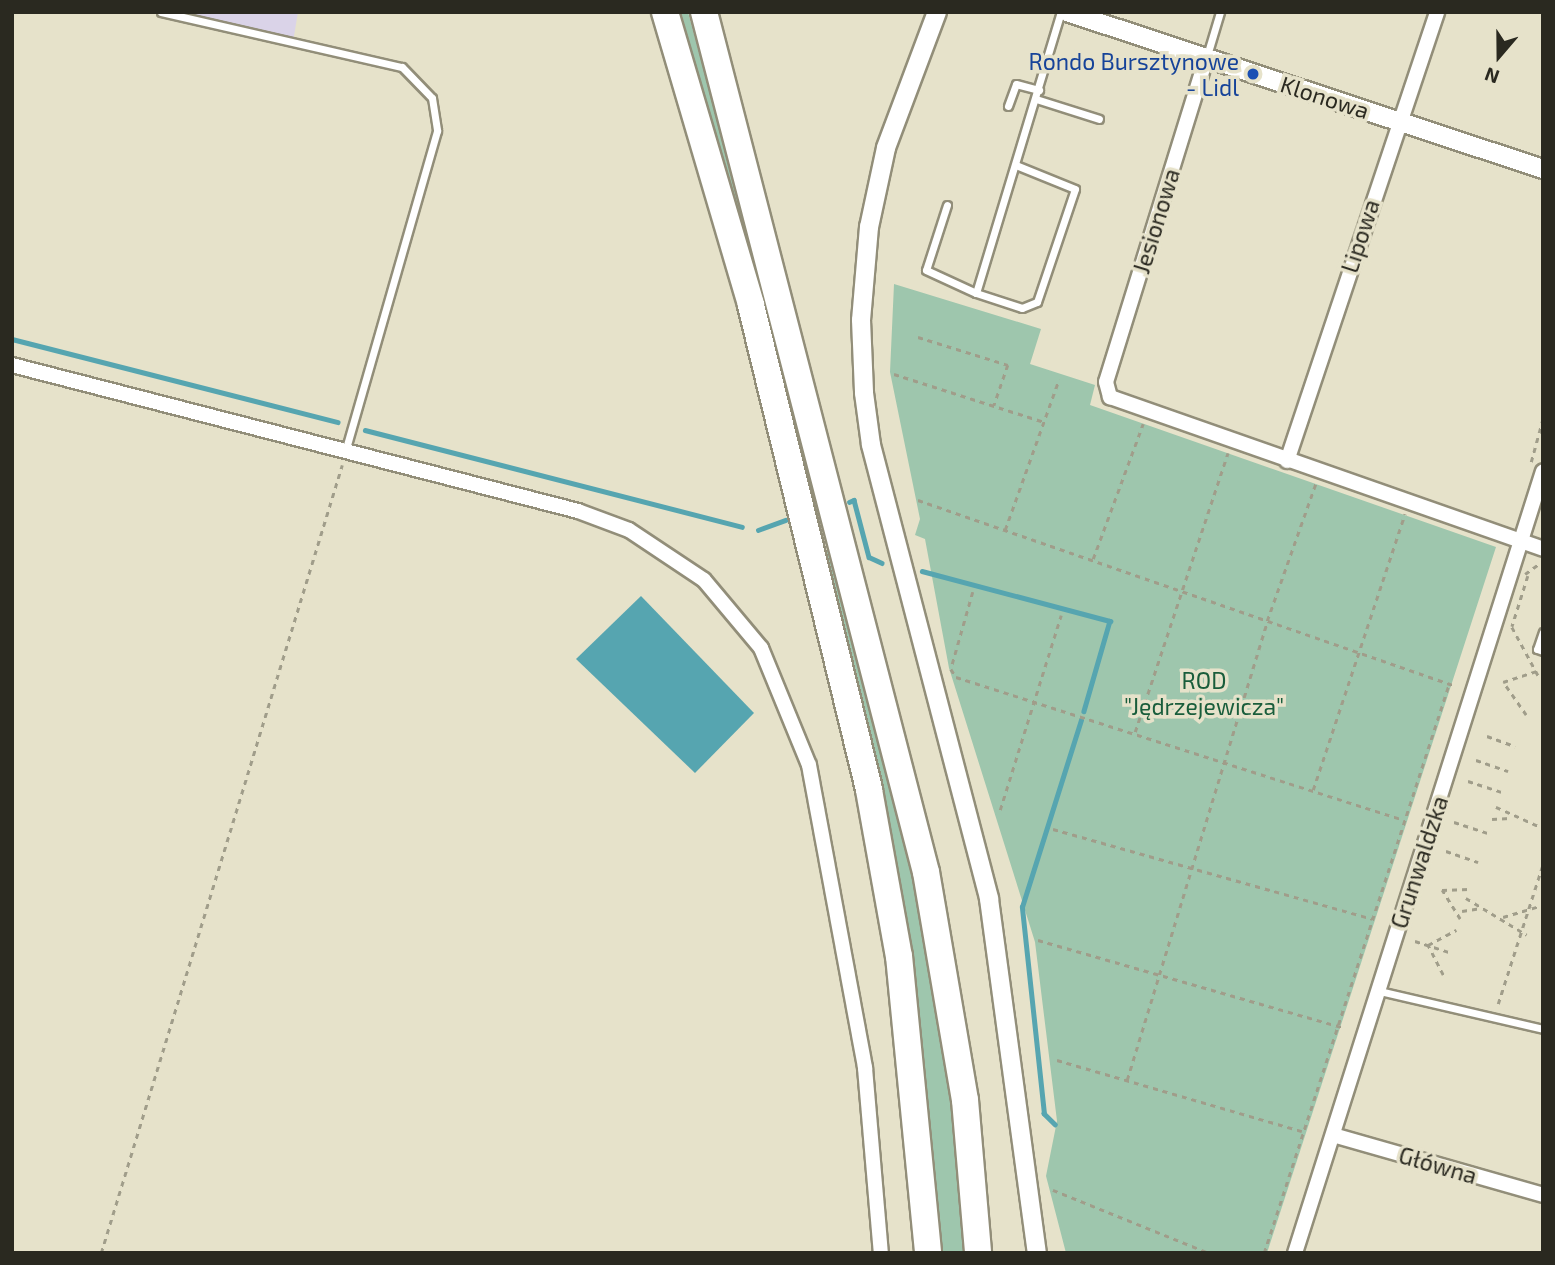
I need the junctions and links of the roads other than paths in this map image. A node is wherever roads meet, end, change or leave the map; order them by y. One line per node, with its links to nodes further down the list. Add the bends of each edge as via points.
1 (161, 12): 20 (lane, via 402,67 432,98 437,131)
2 (666, 12): 32 (highway, via 751,305 869,790 901,969)
3 (704, 12): 33 (highway, via 926,872 965,1100)
4 (1061, 12): 10 (lane)
5 (1067, 12): 9 (street, Klonowa)
6 (1220, 12): 9 (lane)
7 (1437, 12): 14 (street, Lipowa)
8 (933, 14): 34 (street, via 886,148 869,227 861,320 864,393 871,445 989,899)
9 (1206, 59): 14 (street, Klonowa); 21 (street, Jesionowa, via 1105,382 1110,397 1128,405)
10 (1039, 90): 11 (lane); 12 (lane, via 1016,84)
11 (1037, 99): 13 (lane); 15 (lane)
12 (1009, 106)
13 (1099, 119)
14 (1398, 121): 16 (street, Klonowa); 21 (street, Lipowa)
15 (1016, 165): 18 (lane); 18 (lane, via 1075,189 1037,302 1022,308)
16 (1543, 169)
17 (947, 205): 18 (lane, via 926,270)
18 (976, 293)
19 (12, 365): 20 (street)
20 (346, 449): 31 (street, via 629,530 704,580 761,648 809,765 865,1068)
21 (1287, 461): 23 (street)
22 (1543, 471): 23 (street, Grunwaldzka)
23 (1521, 542): 24 (street); 27 (street, Grunwaldzka)
24 (1543, 550)
25 (1543, 632): 26 (lane, via 1537,649)
26 (1543, 651)
27 (1378, 990): 28 (lane); 29 (street, Grunwaldzka)
28 (1543, 1029)
29 (1333, 1135): 30 (street, Główna); 35 (street, Grunwaldzka)
30 (1543, 1195)
31 (881, 1253)
32 (928, 1253)
33 (978, 1253)
34 (1037, 1253)
35 (1295, 1253)

